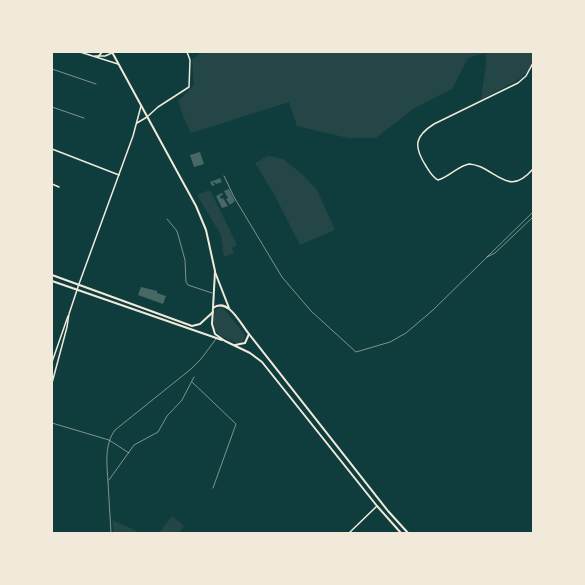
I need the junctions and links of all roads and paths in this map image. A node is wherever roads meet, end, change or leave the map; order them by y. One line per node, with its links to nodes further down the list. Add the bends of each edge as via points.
1 (80, 52): 5 (street)
2 (102, 52): 6 (main road)
3 (112, 52): 6 (street); 8 (main road)
4 (187, 52): 13 (street, via 190,60 190,85)
5 (92, 56): 6 (street); 8 (street)
6 (98, 56)
7 (533, 63): 17 (street, via 526,76 518,83 434,124 422,133 418,142 420,158 438,180 469,164 512,182 522,179)
8 (119, 64): 11 (main road)
9 (52, 69): 10 (lane)
10 (96, 84)
11 (141, 106): 13 (main road); 15 (street)
12 (52, 107): 14 (lane)
13 (148, 117): 15 (street); 26 (main road, via 203,221)
14 (84, 118)
15 (137, 123): 18 (street)
16 (52, 149): 18 (street)
17 (533, 169)
18 (119, 175): 29 (street)
19 (224, 176): 25 (lane, via 282,277 311,311 356,352 390,342 406,333)
20 (52, 184): 21 (street)
21 (59, 187)
22 (533, 212): 25 (lane)
23 (533, 217): 25 (lane, via 495,253)
24 (167, 219): 31 (lane, via 177,231 185,260 186,282)
25 (486, 258)
26 (215, 271): 31 (main road); 33 (main road)
27 (52, 275): 29 (main road)
28 (52, 281): 30 (main road)
29 (79, 284): 30 (street); 34 (main road, via 192,326 200,324)
30 (77, 290): 35 (street); 37 (main road)
31 (213, 294): 32 (main road)
32 (213, 308): 33 (main road, via 220,304); 34 (main road)
33 (229, 308): 36 (main road)
34 (213, 312): 38 (main road, via 214,332)
35 (69, 314): 40 (street); 44 (street, via 68,327)
36 (249, 334): 39 (main road, via 245,343); 54 (main road)
37 (216, 339): 38 (main road); 46 (lane, via 191,369 118,427)
38 (225, 341): 39 (main road)
39 (235, 345): 50 (main road, via 262,362)
40 (53, 355): 41 (street)
41 (52, 362)
42 (194, 377): 43 (lane)
43 (191, 381): 47 (lane, via 182,400 167,416 158,432 136,443); 49 (lane, via 236,424)
44 (52, 382)
45 (52, 423): 46 (lane)
46 (109, 440): 47 (lane); 48 (lane)
47 (129, 453): 48 (lane)
48 (108, 482): 51 (lane)
49 (213, 488)
50 (377, 506): 52 (street); 53 (main road)
51 (111, 533)
52 (349, 533)
53 (401, 533)
54 (408, 533)

